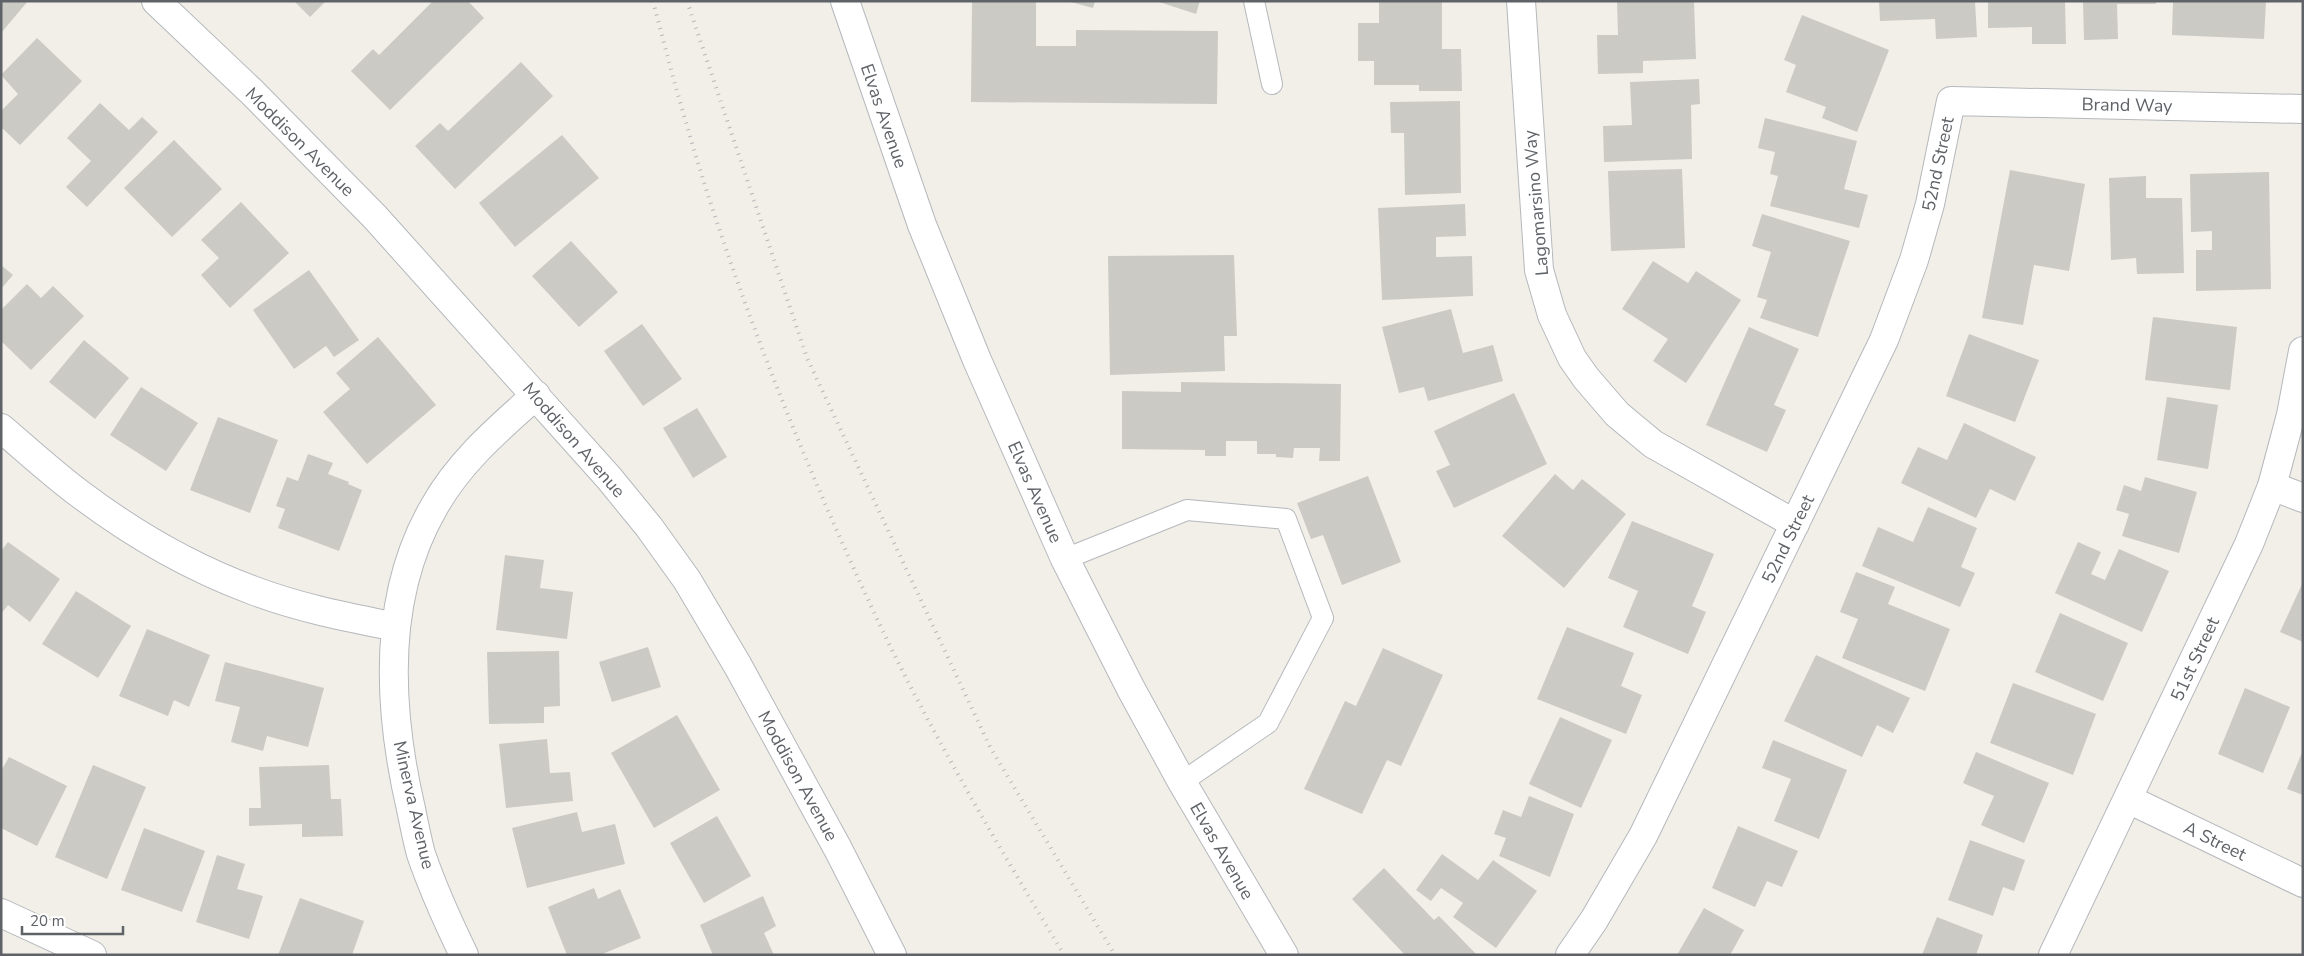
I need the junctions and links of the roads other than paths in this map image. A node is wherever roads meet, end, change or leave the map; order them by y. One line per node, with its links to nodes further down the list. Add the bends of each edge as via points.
1 (156, 1): 9 (street, Moddison Avenue, via 253,93 374,217)
2 (845, 1): 14 (street, Elvas Avenue, via 922,225 976,360)
3 (1254, 1): 5 (lane)
4 (1521, 1): 13 (street, Lagomarsino Way, via 1539,270 1552,316 1572,358 1617,414 1654,444)
5 (1272, 84)
6 (1951, 101): 7 (street, Brand Way); 13 (street, 52nd Street, via 1930,204 1914,260 1884,340)
7 (2303, 109)
8 (2303, 351): 11 (street, 51st Street, via 2291,416)
9 (536, 395): 15 (street, Minerva Avenue, via 464,464 434,506 404,578); 22 (street, Moddison Avenue, via 649,527 687,580 738,666)
10 (1, 428): 15 (street, via 79,494 134,532 192,565 252,591 317,610)
11 (2272, 486): 12 (street); 17 (street, 51st Street, via 2249,544)
12 (2303, 498)
13 (1795, 524): 24 (street, 52nd Street, via 1643,836)
14 (1065, 559): 16 (street, Elvas Avenue); 16 (lane, via 1187,510 1286,519 1323,618 1268,724)
15 (396, 627): 21 (street, Minerva Avenue, via 394,698 400,761 421,853 443,912)
16 (1182, 782): 23 (street, Elvas Avenue)
17 (2128, 799): 18 (street, A Street); 25 (street, 51st Street)
18 (2303, 883)
19 (1, 913): 20 (street)
20 (92, 955)
21 (464, 955)
22 (892, 955)
23 (1284, 955)
24 (1570, 955)
25 (2054, 955)

